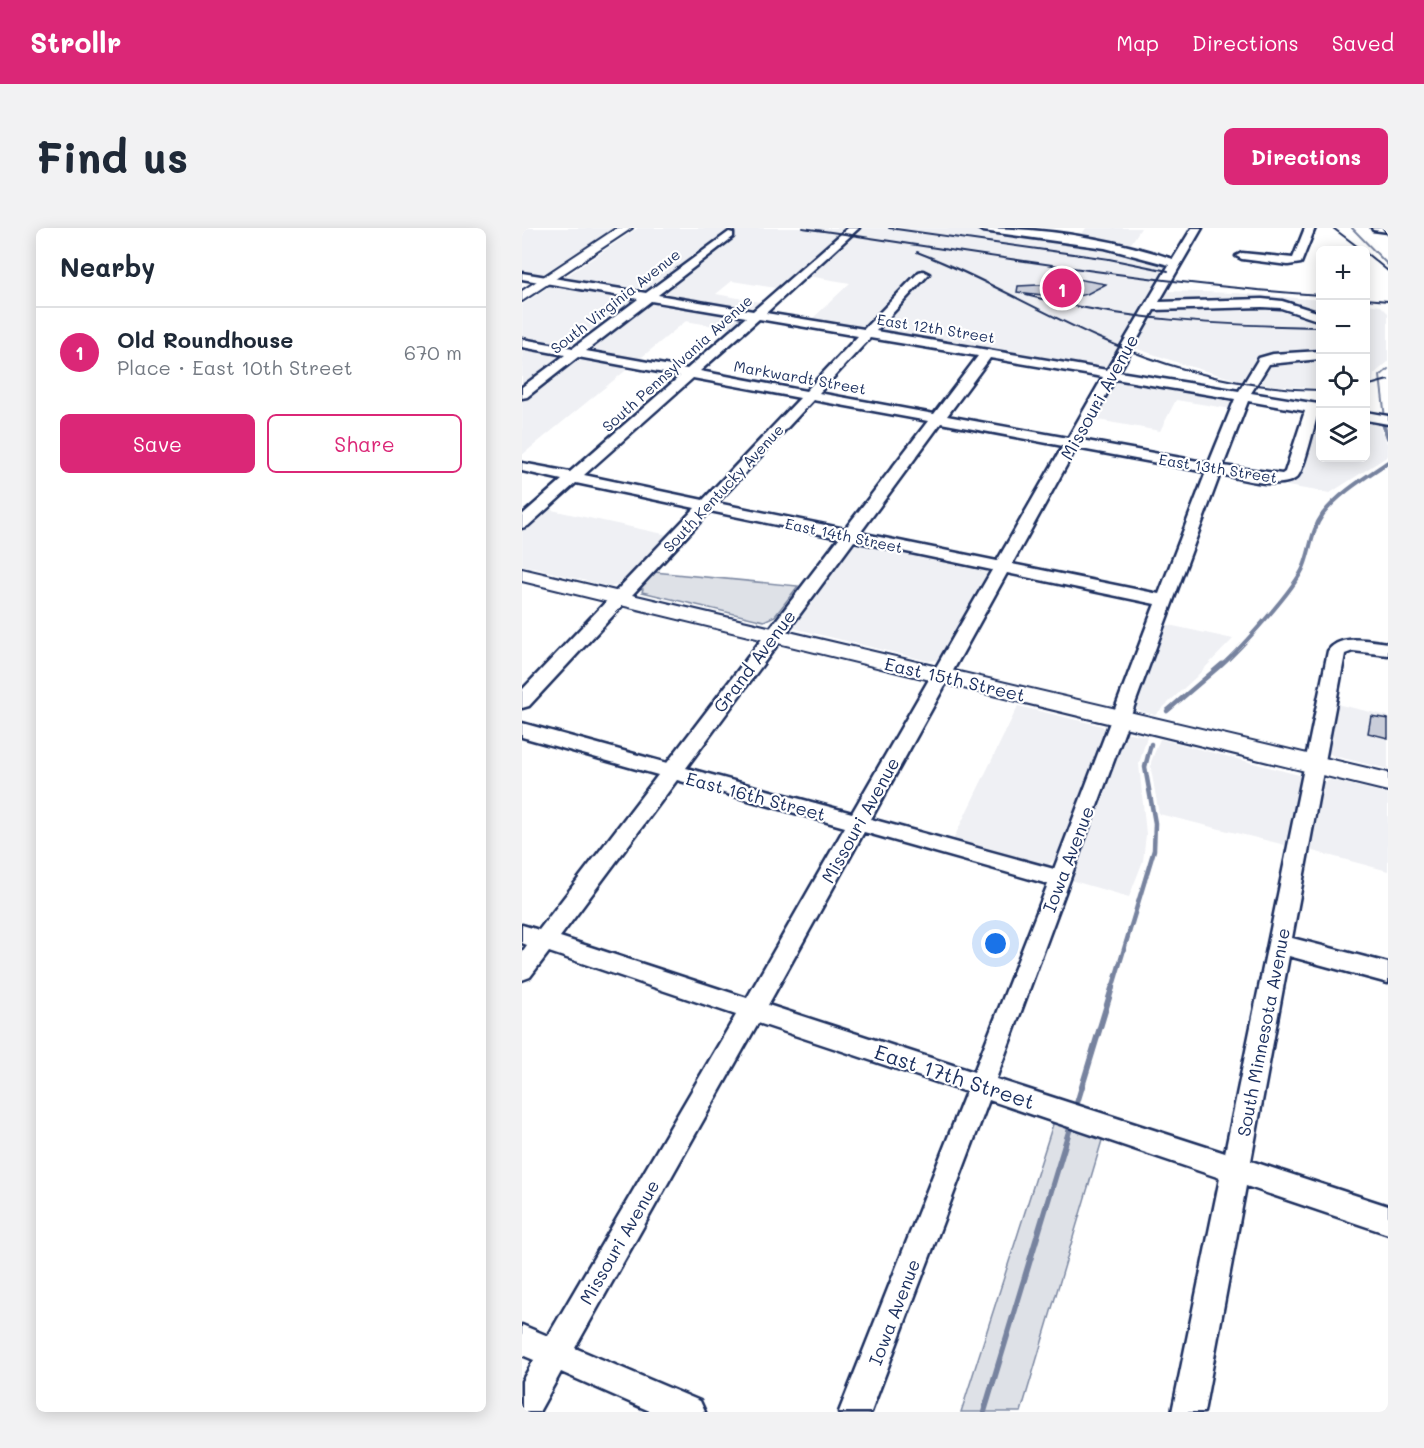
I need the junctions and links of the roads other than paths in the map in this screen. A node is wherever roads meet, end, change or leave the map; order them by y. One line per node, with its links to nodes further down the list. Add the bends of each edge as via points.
1 (626, 228): 15 (main road)
2 (854, 228): 19 (street, South Pennsylvania Avenue)
3 (983, 228): 10 (street)
4 (1083, 228): 10 (street)
5 (1197, 228): 12 (street, Missouri Avenue)
6 (1310, 228): 11 (street, via 1298,260)
7 (1377, 228): 8 (street)
8 (1388, 229)
9 (729, 235): 17 (street, South Virginia Avenue)
10 (1075, 240): 12 (street, via 1143,253)
11 (1242, 256)
12 (1176, 264): 18 (street, Missouri Avenue)
13 (923, 274): 21 (street, South Kentucky Avenue)
14 (522, 276): 15 (street, East 12th Street)
15 (547, 280): 16 (main road); 17 (street, East 12th Street)
16 (522, 297)
17 (647, 297): 19 (street, East 12th Street); 23 (street, South Virginia Avenue)
18 (1150, 306): 20 (street, via 1255,303 1282,305); 27 (street, Missouri Avenue)
19 (755, 315): 21 (street, East 12th Street); 26 (street, South Pennsylvania Avenue)
20 (1316, 316)
21 (867, 334): 24 (street, East 12th Street); 29 (street, South Kentucky Avenue)
22 (522, 342): 23 (street, Markwardt Street)
23 (576, 353): 26 (street, Markwardt Street); 28 (street, South Virginia Avenue)
24 (987, 354): 27 (street, East 12th Street); 33 (street, Grand Avenue)
25 (1316, 355): 30 (street, Iowa Avenue, via 1264,361)
26 (689, 374): 29 (street, Markwardt Street); 37 (street, South Pennsylvania Avenue)
27 (1112, 374): 30 (street, East 12th Street); 34 (street, Missouri Avenue)
28 (522, 394)
29 (809, 396): 33 (street, Markwardt Street); 38 (street, South Kentucky Avenue)
30 (1244, 396): 31 (street, East 12th Street); 36 (street, Iowa Avenue)
31 (1316, 408)
32 (1316, 411): 36 (street, East 13th Street, via 1292,474 1285,479 1270,480)
33 (937, 419): 34 (street, Markwardt Street); 40 (street, Grand Avenue)
34 (1073, 444): 36 (street, East 13th Street); 41 (street, Missouri Avenue)
35 (522, 467): 37 (street, East 14th Street)
36 (1214, 469): 44 (street, Iowa Avenue)
37 (573, 477): 38 (street, East 14th Street); 39 (street, South Pennsylvania Avenue)
38 (705, 506): 40 (street, East 14th Street); 43 (street, South Kentucky Avenue)
39 (522, 523)
40 (848, 536): 41 (street, East 14th Street); 45 (street, Grand Avenue)
41 (1002, 568): 44 (street, East 14th Street); 47 (street, Missouri Avenue)
42 (522, 576): 43 (main road, East 15th Street)
43 (619, 599): 45 (main road, East 15th Street); 48 (street, South Kentucky Avenue)
44 (1166, 601): 49 (street, Iowa Avenue)
45 (772, 636): 47 (main road, East 15th Street); 52 (street, Grand Avenue)
46 (1388, 649): 51 (street, South Minnesota Avenue, via 1351,645 1337,651)
47 (941, 676): 49 (main road, East 15th Street); 54 (street, Missouri Avenue)
48 (522, 702)
49 (1121, 718): 51 (main road, East 15th Street); 55 (street, Iowa Avenue)
50 (522, 730): 52 (street, East 16th Street)
51 (1314, 765): 53 (main road, East 15th Street); 57 (street, South Minnesota Avenue)
52 (670, 772): 54 (street, East 16th Street); 56 (street, Grand Avenue)
53 (1388, 782)
54 (858, 824): 55 (street, East 16th Street); 60 (street, Missouri Avenue)
55 (1061, 879): 61 (street, Iowa Avenue)
56 (533, 937): 58 (street, Grand Avenue); 60 (street, East 17th Street)
57 (1280, 944): 59 (street); 62 (street, South Minnesota Avenue)
58 (522, 970)
59 (1388, 973)
60 (753, 1009): 61 (street, East 17th Street); 65 (street, Missouri Avenue)
61 (982, 1085): 62 (street, East 17th Street); 68 (street, Iowa Avenue)
62 (1237, 1169): 63 (street, East 17th Street); 69 (street, South Minnesota Avenue)
63 (1388, 1220)
64 (522, 1340): 65 (street)
65 (555, 1354): 66 (street, Missouri Avenue); 67 (street)
66 (522, 1411)
67 (689, 1412)
68 (855, 1412)
69 (1188, 1412)

